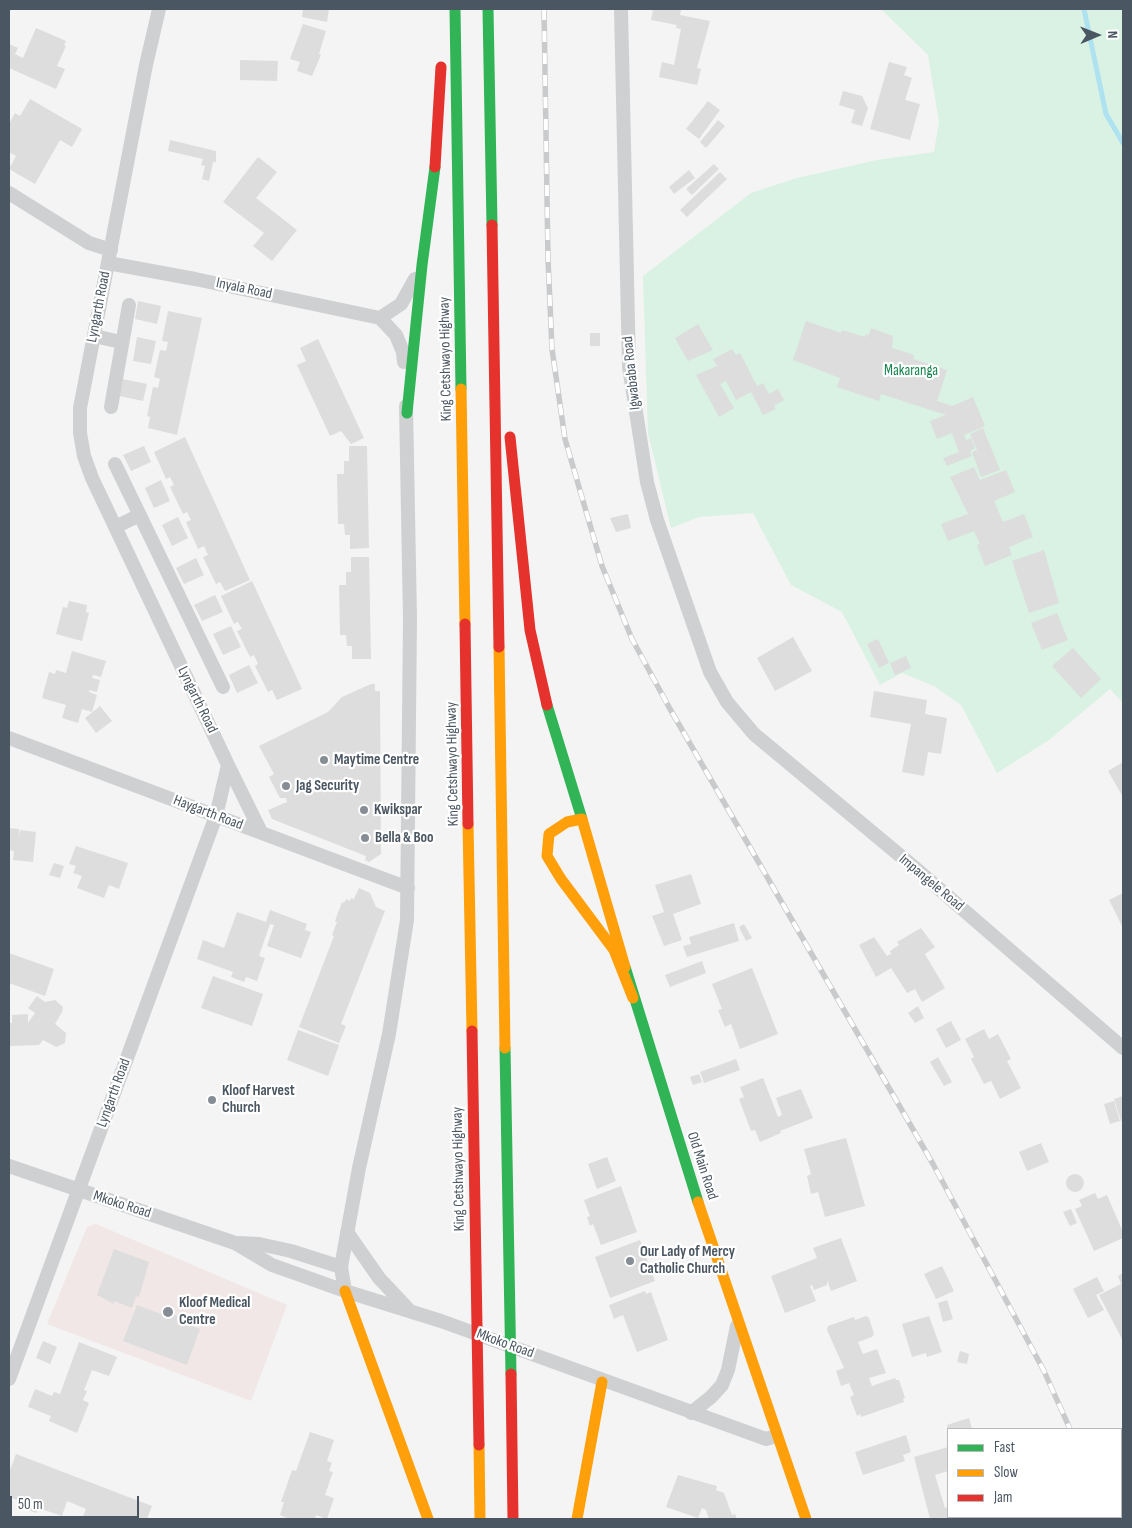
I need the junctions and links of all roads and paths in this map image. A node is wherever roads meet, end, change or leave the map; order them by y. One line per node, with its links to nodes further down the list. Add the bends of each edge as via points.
1 (159, 9): 8 (street, Lyngarth Road)
2 (455, 9): 42 (main road, King Cetshwayo Highway)
3 (488, 9): 7 (main road)
4 (621, 9): 20 (street, Igwababa Road, via 627,334 645,474 696,638 710,672)
5 (441, 57): 9 (main road, via 437,153)
6 (9, 193): 8 (street, Inyala Road)
7 (492, 248): 24 (main road, Old Main Road, via 531,639 548,710); 43 (main road)
8 (110, 257): 11 (street, Inyala Road, via 195,279); 12 (street, Lyngarth Road)
9 (422, 265): 11 (street, via 401,304); 15 (main road)
10 (129, 306): 13 (street)
11 (380, 318): 15 (street, via 396,334 403,352)
12 (94, 336): 13 (street); 18 (street, Lyngarth Road, via 80,408 80,433 86,462)
13 (121, 342): 14 (street)
14 (111, 408)
15 (406, 413): 26 (street, via 410,618)
16 (115, 464): 17 (street)
17 (140, 515): 18 (street); 19 (street)
18 (115, 527): 22 (street, Lyngarth Road)
19 (223, 688)
20 (739, 718): 28 (street, Impangele Road, via 773,751 916,868)
21 (9, 738): 23 (street, Haygarth Road)
22 (228, 765): 23 (street, Lyngarth Road); 25 (street)
23 (216, 816): 25 (street, Haygarth Road); 30 (street, Lyngarth Road)
24 (582, 819): 27 (main road, Old Main Road); 27 (main road, via 559,825 551,832 547,856 614,950)
25 (261, 832): 26 (street, Haygarth Road)
26 (408, 888): 31 (street, via 401,965)
27 (633, 998): 36 (main road, Old Main Road)
28 (1123, 1048)
29 (9, 1166): 30 (street, Mkoko Road)
30 (80, 1191): 32 (street, Mkoko Road); 37 (street, Lyngarth Road)
31 (347, 1232): 33 (street); 35 (street, via 379,1278)
32 (235, 1243): 33 (street, Mkoko Road, via 292,1251); 34 (street, Mkoko Road, via 272,1265)
33 (341, 1267): 34 (street)
34 (344, 1291): 35 (street, Mkoko Road); 41 (main road)
35 (410, 1312): 38 (street, Mkoko Road, via 547,1359)
36 (738, 1326): 39 (street, via 722,1385); 40 (main road, Old Main Road)
37 (9, 1379)
38 (602, 1382): 39 (street, Mkoko Road); 44 (main road)
39 (691, 1413): 40 (street, Mkoko Road, via 766,1439)
40 (776, 1436): 45 (main road, Old Main Road)
41 (428, 1519)
42 (480, 1519)
43 (512, 1519)
44 (577, 1519)
45 (806, 1519)

